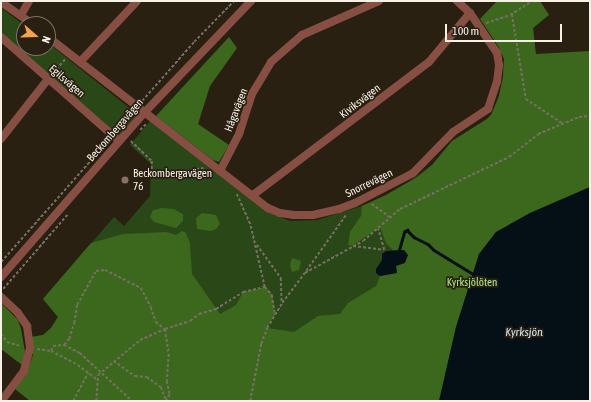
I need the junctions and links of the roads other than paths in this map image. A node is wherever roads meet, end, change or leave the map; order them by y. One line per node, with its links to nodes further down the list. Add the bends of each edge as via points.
1 (30, 1): 8 (street)
2 (137, 1): 11 (street)
3 (251, 1): 13 (street, Beckombergavägen)
4 (380, 1): 16 (street, Hågavägen, via 302,35 271,62 252,94 239,134)
5 (457, 1): 7 (street, Snorrevägen)
6 (1, 2): 8 (street)
7 (470, 13): 17 (street, Kiviksvägen, via 429,62); 17 (street, Snorrevägen, via 497,53 499,65 494,96 488,109 448,137 413,173 355,202 313,215 280,213 268,208)
8 (21, 15)
9 (1, 37): 12 (street, Egilsvägen)
10 (56, 43): 11 (street, Egilsvägen)
11 (80, 62): 13 (street, Egilsvägen)
12 (48, 79): 14 (street); 15 (street, Egilsvägen)
13 (144, 113): 15 (street, Beckombergavägen); 16 (street, Snorrevägen)
14 (1, 139)
15 (119, 141): 18 (street, Beckombergavägen)
16 (220, 172): 17 (street, Snorrevägen)
17 (253, 196)
18 (1, 277)
19 (1, 297): 20 (street, via 18,313 26,326 30,348 24,371)
20 (1, 401)

